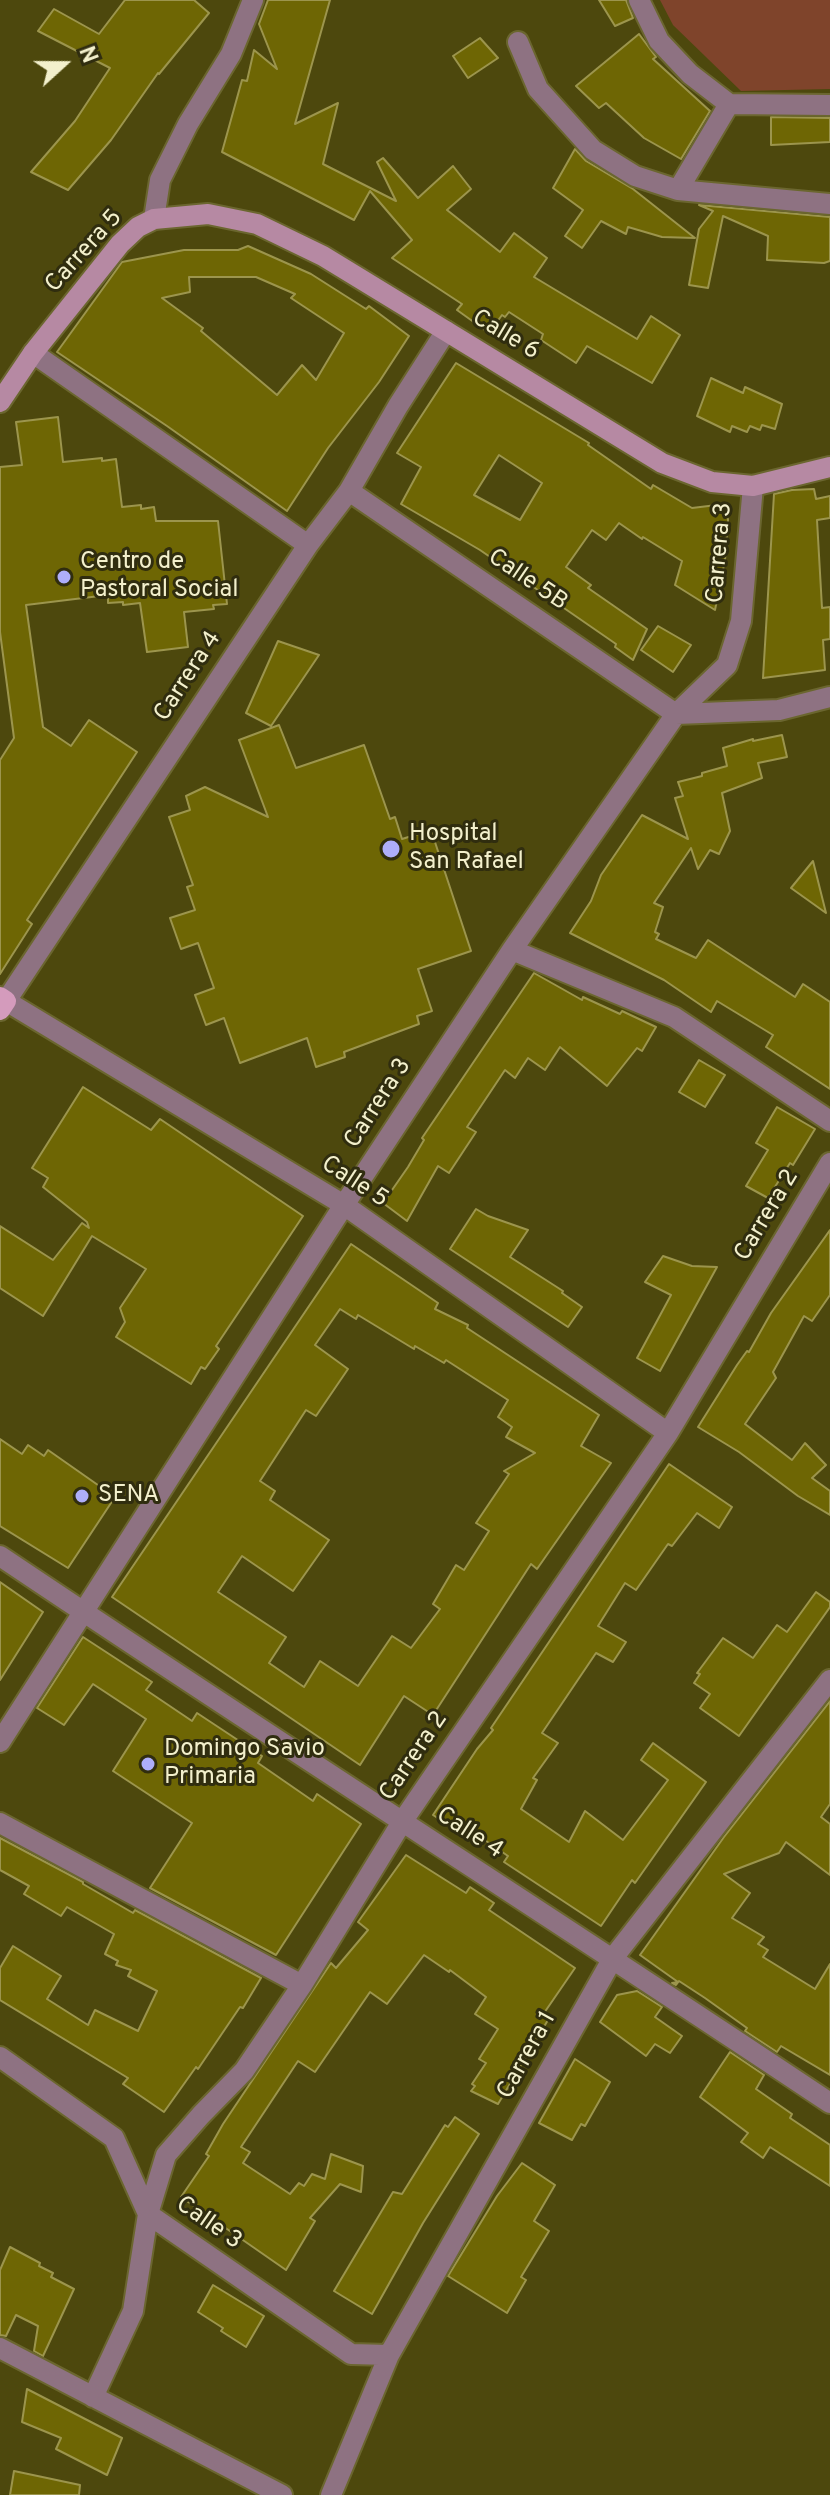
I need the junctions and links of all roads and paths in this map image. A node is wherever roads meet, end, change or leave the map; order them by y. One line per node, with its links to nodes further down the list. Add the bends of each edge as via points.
1 (253, 0): 8 (street, Carrera 5, via 231,54 160,180)
2 (639, 0): 4 (street, via 659,41)
3 (518, 42): 6 (street, via 538,89 593,150 635,176)
4 (729, 104): 5 (street); 6 (street)
5 (830, 105)
6 (678, 190): 7 (street)
7 (830, 204)
8 (154, 219): 9 (main road, Calle 6, via 208,214 257,224 323,256); 10 (main road, Carrera 5, via 120,244)
9 (446, 331): 13 (main road, Calle 6, via 662,463 712,482); 14 (street, Carrera 4)
10 (33, 353): 11 (main road, Carrera 5); 15 (street)
11 (0, 402)
12 (830, 467): 13 (main road, Calle 6)
13 (753, 486): 17 (street, Carrera 3, via 741,621 727,665)
14 (349, 491): 15 (street, Carrera 4); 17 (street, Calle 5B)
15 (308, 545): 19 (street, Carrera 4)
16 (830, 697): 17 (street, via 779,710)
17 (676, 714): 18 (street, Carrera 3)
18 (512, 950): 20 (street, via 674,1017); 22 (street, Carrera 3)
19 (2, 1002): 22 (street, Calle 5)
20 (830, 1121)
21 (830, 1163): 23 (street, Carrera 2)
22 (344, 1205): 23 (street, Calle 5); 25 (street, Carrera 3)
23 (668, 1433): 28 (street, Carrera 2)
24 (0, 1556): 25 (street, Calle 4)
25 (83, 1612): 27 (street, Carrera 3); 28 (street, Calle 4)
26 (830, 1680): 30 (street, Carrera 1)
27 (0, 1742)
28 (402, 1822): 30 (street, Calle 4); 31 (street, Carrera 2)
29 (0, 1823): 31 (street)
30 (613, 1958): 33 (street, Calle 4); 36 (street, Carrera 1)
31 (302, 1985): 34 (street, Carrera 2, via 244,2071 166,2155)
32 (0, 2057): 34 (street, Calle 3, via 114,2138)
33 (830, 2103)
34 (148, 2214): 36 (street, Calle 3, via 351,2354); 37 (street, Carrera 2, via 133,2311)
35 (0, 2348): 37 (street)
36 (389, 2355): 39 (street, Carrera 1)
37 (93, 2397): 38 (street)
38 (282, 2495)
39 (331, 2495)

